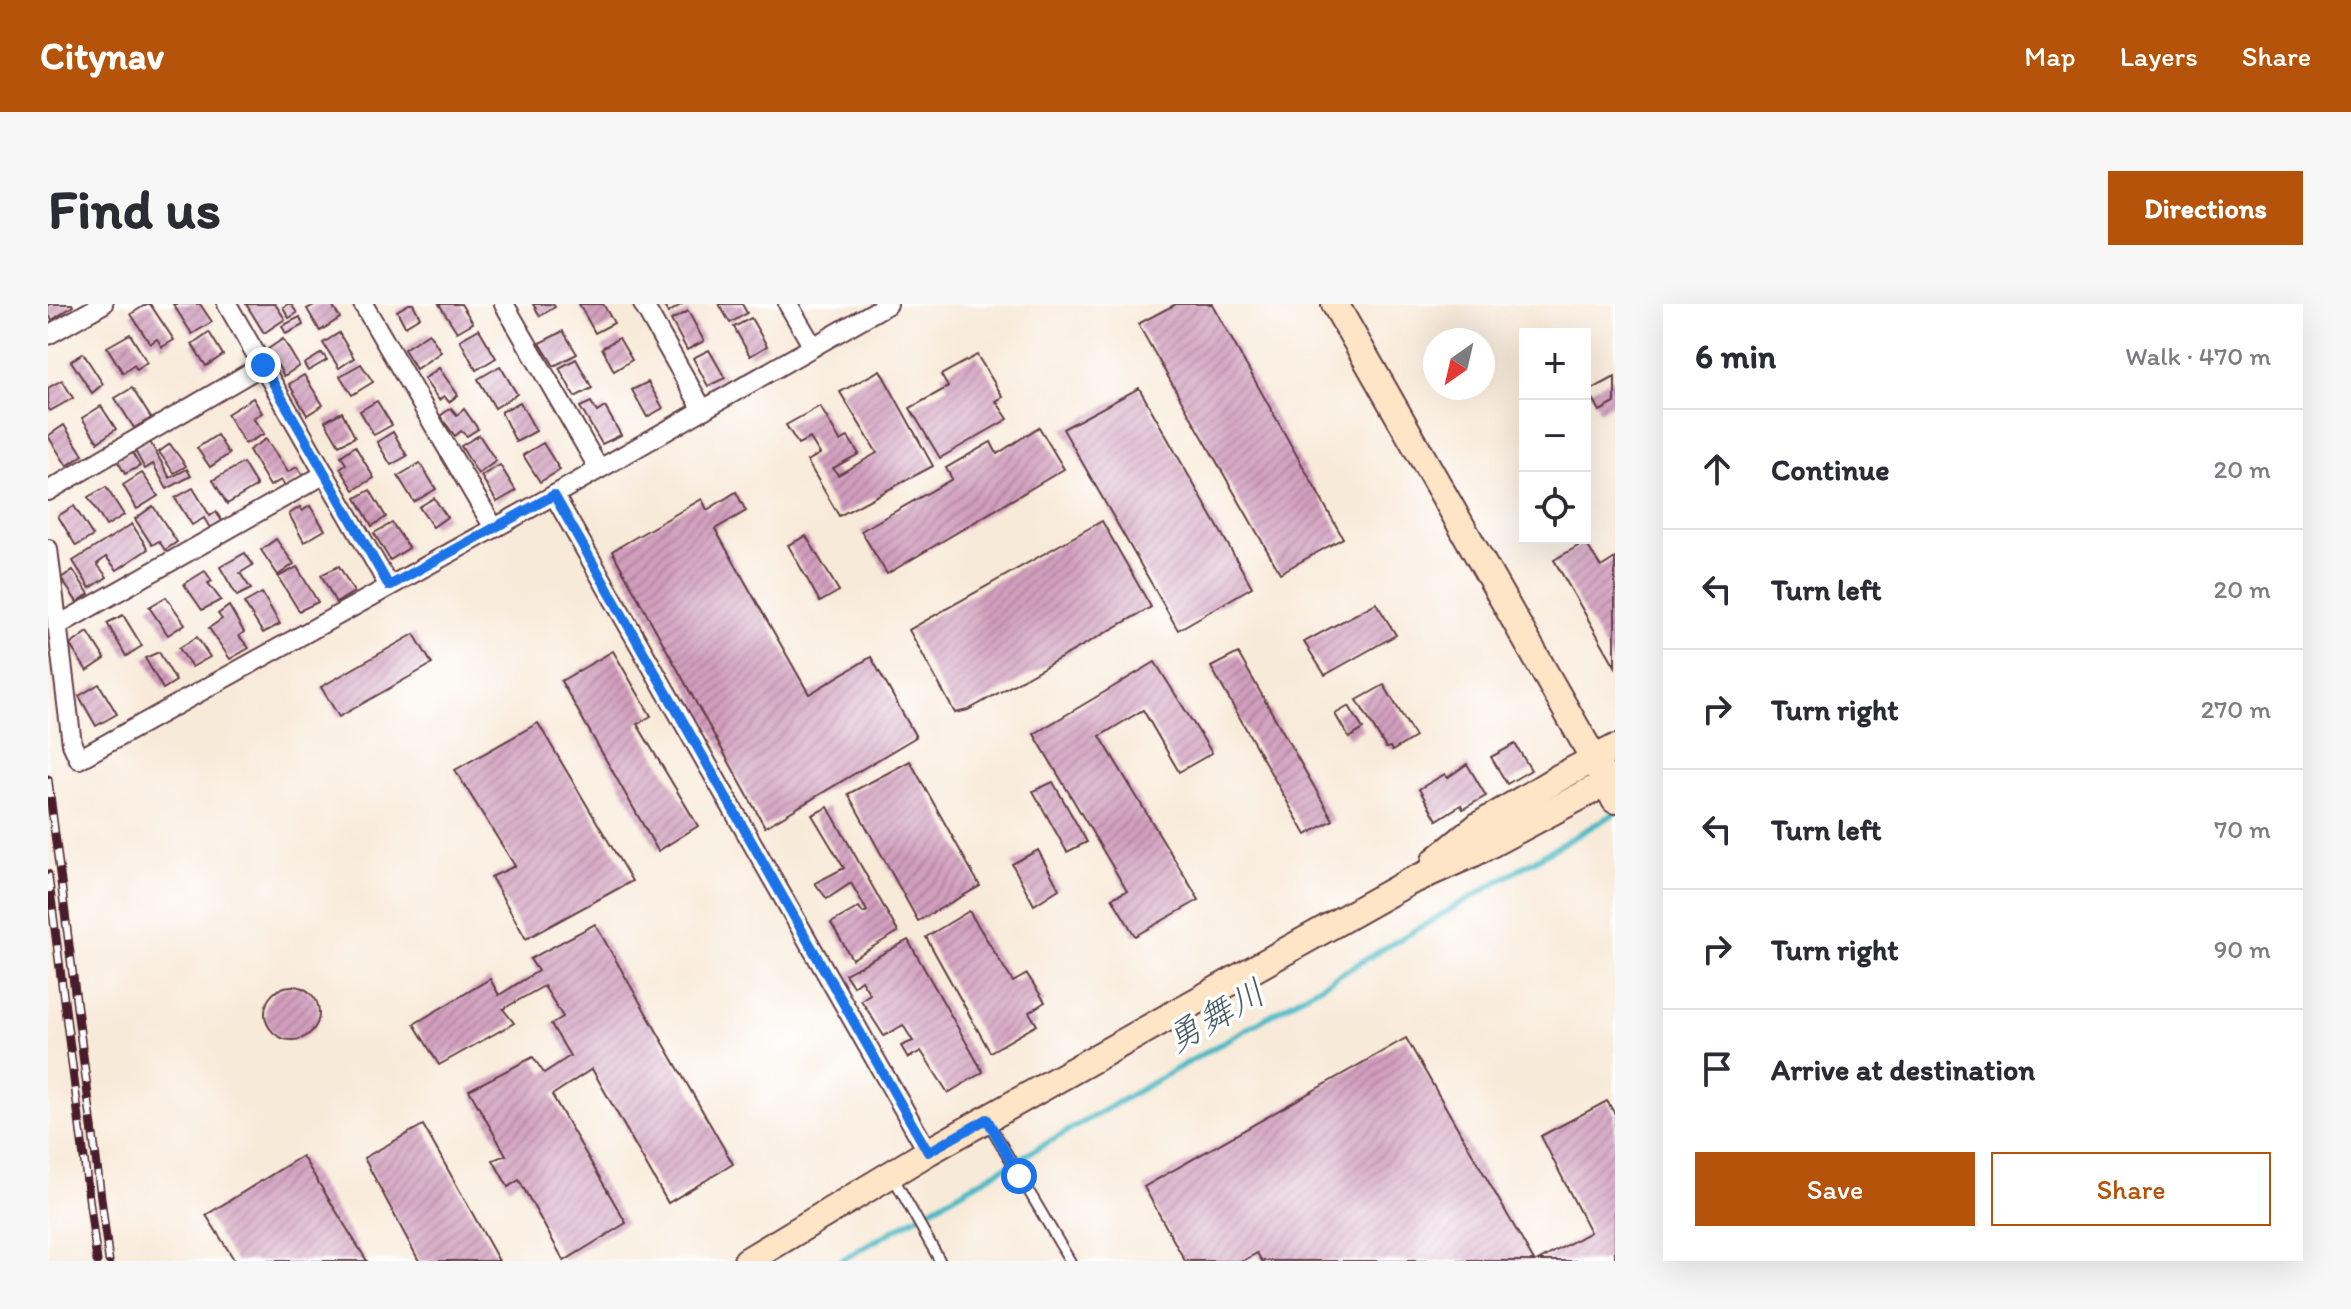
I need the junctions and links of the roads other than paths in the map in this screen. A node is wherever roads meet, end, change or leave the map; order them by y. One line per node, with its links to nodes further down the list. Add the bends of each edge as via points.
1 (103, 304): 9 (street)
2 (227, 304): 11 (street)
3 (363, 304): 17 (street)
4 (504, 304): 13 (street)
5 (643, 304): 12 (street)
6 (788, 304): 10 (street)
7 (888, 304): 10 (street)
8 (1335, 304): 21 (street)
9 (48, 335)
10 (813, 347): 12 (street)
11 (263, 365): 14 (street); 15 (street)
12 (703, 410): 13 (street)
13 (599, 469): 16 (street)
14 (325, 474): 19 (street); 20 (street)
15 (48, 491)
16 (554, 495): 17 (street); 23 (street)
17 (494, 528): 19 (street)
18 (48, 549): 20 (street)
19 (389, 586): 20 (street, via 79,759 72,744)
20 (57, 626)
21 (1609, 773): 22 (street, via 1478,826 1407,883)
22 (987, 1119): 23 (street); 27 (lane)
23 (928, 1152): 24 (street)
24 (891, 1174): 25 (street); 26 (lane)
25 (747, 1261)
26 (940, 1261)
27 (1070, 1261)

